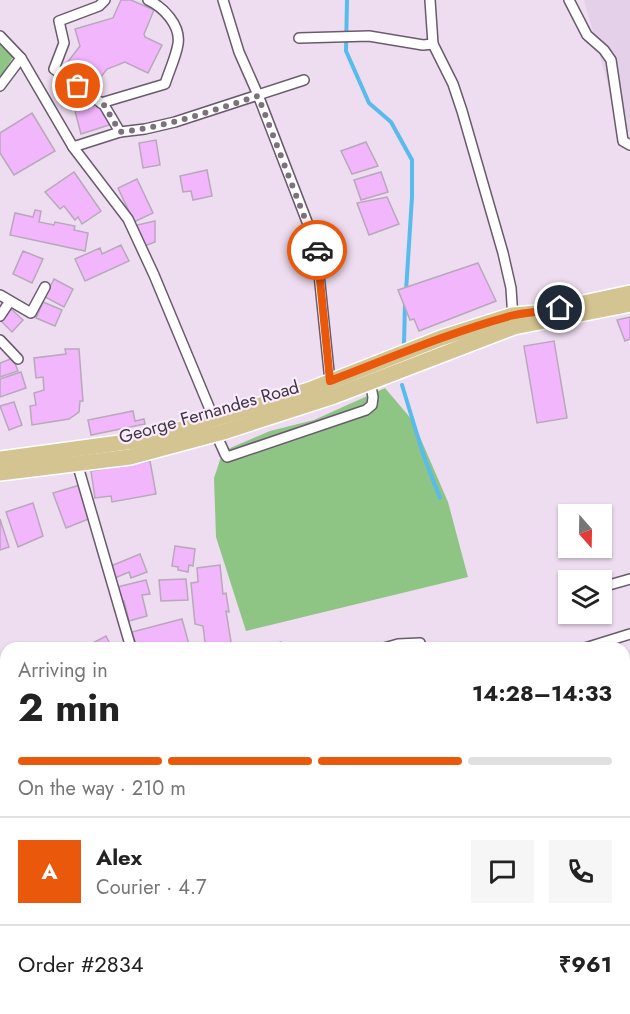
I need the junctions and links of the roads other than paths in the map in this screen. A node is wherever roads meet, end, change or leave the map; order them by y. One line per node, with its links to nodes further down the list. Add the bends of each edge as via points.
1 (105, 0): 13 (street, via 59,21 64,43 54,69)
2 (148, 0): 13 (street, via 171,17 179,41 165,84)
3 (223, 0): 12 (street)
4 (428, 0): 8 (street)
5 (569, 0): 15 (street, via 587,35 611,60 623,141)
6 (0, 36): 9 (street)
7 (299, 38): 8 (street, via 369,36)
8 (433, 44): 23 (street, via 462,111 503,253)
9 (21, 58): 11 (street); 16 (street)
10 (304, 80): 12 (street)
11 (0, 86)
12 (258, 96): 14 (street, via 175,122); 26 (street, via 316,245)
13 (101, 103): 14 (street)
14 (120, 132): 16 (street)
15 (630, 145)
16 (73, 147): 28 (street, via 128,219)
17 (45, 287): 20 (street, via 31,313)
18 (630, 293): 23 (main road, George Fernandes Road)
19 (0, 295): 20 (street)
20 (10, 301): 22 (street)
21 (630, 304): 23 (main road, George Fernandes Road)
22 (0, 316)
23 (514, 321): 26 (main road, George Fernandes Road, via 441,338); 27 (main road, George Fernandes Road)
24 (0, 340): 25 (street)
25 (18, 359)
26 (330, 381): 28 (main road, George Fernandes Road)
27 (370, 382): 28 (main road, George Fernandes Road, via 334,396); 28 (street, via 372,405 366,410 227,457)
28 (215, 427): 29 (main road, George Fernandes Road); 30 (main road, George Fernandes Road, via 130,457)
29 (0, 459)
30 (77, 463): 31 (main road, George Fernandes Road); 35 (street)
31 (0, 473)
32 (630, 579): 33 (street)
33 (612, 584)
34 (630, 634): 36 (street)
35 (129, 642)
36 (604, 642)

